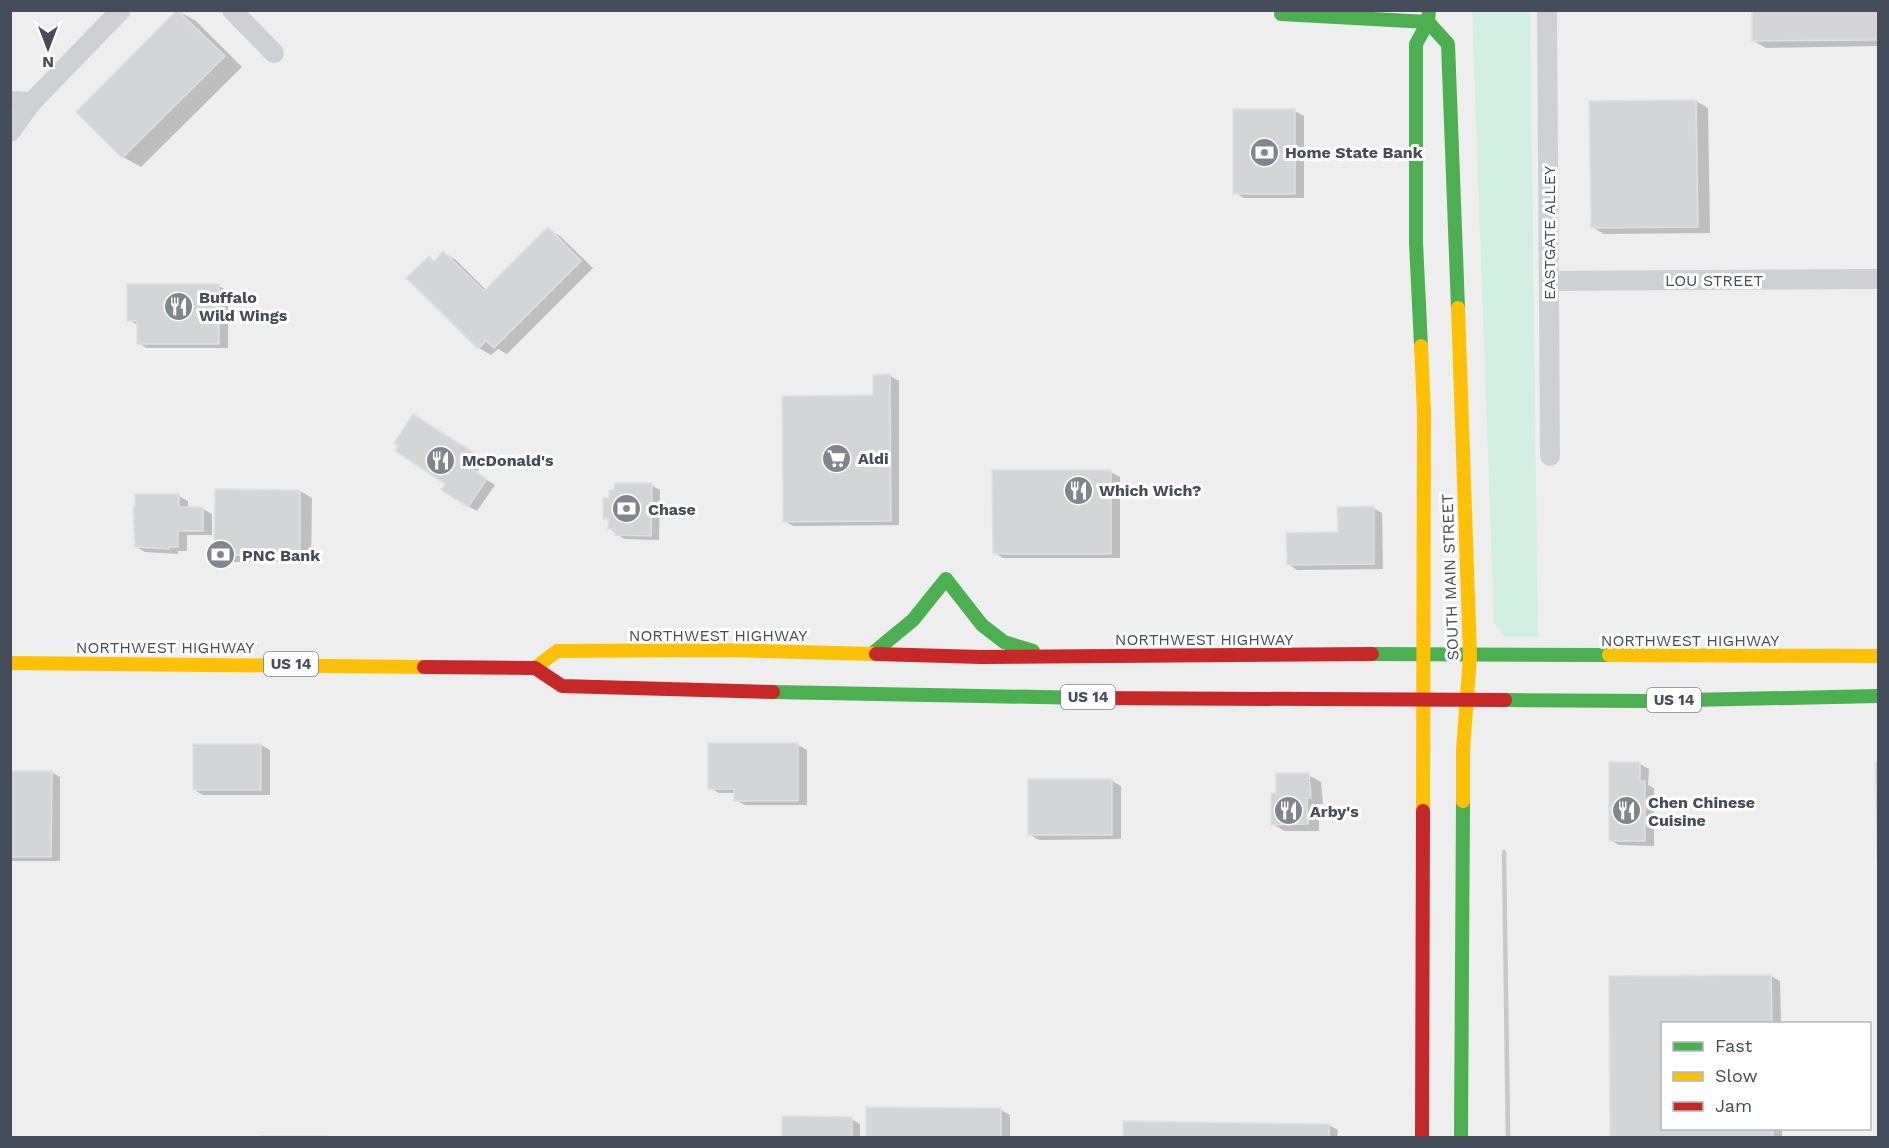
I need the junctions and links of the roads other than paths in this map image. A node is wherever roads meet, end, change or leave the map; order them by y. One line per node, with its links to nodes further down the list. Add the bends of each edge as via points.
1 (121, 10): 8 (street)
2 (232, 10): 6 (street)
3 (1302, 10): 5 (main road, via 1281,14)
4 (1547, 10): 11 (street, EASTGATE ALLEY)
5 (1429, 16): 14 (main road, SOUTH MAIN STREET, via 1416,44 1416,243 1424,412); 16 (main road, SOUTH MAIN STREET, via 1448,44)
6 (274, 53)
7 (10, 101): 8 (street)
8 (32, 102): 9 (street)
9 (10, 132)
10 (1878, 279): 11 (street, LOU STREET)
11 (1549, 281): 12 (street, EASTGATE ALLEY)
12 (1550, 456)
13 (873, 653): 15 (main road, NORTHWEST HIGHWAY); 15 (main road, via 913,620 946,579 982,626 1004,642); 19 (main road, NORTHWEST HIGHWAY, via 557,651)
14 (1423, 655): 15 (main road, NORTHWEST HIGHWAY); 16 (main road, NORTHWEST HIGHWAY); 21 (main road, SOUTH MAIN STREET)
15 (1049, 656)
16 (1470, 656): 17 (main road, NORTHWEST HIGHWAY); 22 (main road, SOUTH MAIN STREET)
17 (1878, 656)
18 (10, 663): 19 (main road, NORTHWEST HIGHWAY / US 14)
19 (535, 668): 21 (main road, US 14, via 562,686 936,697)
20 (1878, 696): 22 (main road, US 14, via 1644,701)
21 (1422, 699): 22 (main road, US 14); 23 (main road, SOUTH MAIN STREET)
22 (1468, 699): 24 (main road, SOUTH MAIN STREET, via 1463,750)
23 (1422, 1137)
24 (1461, 1137)

